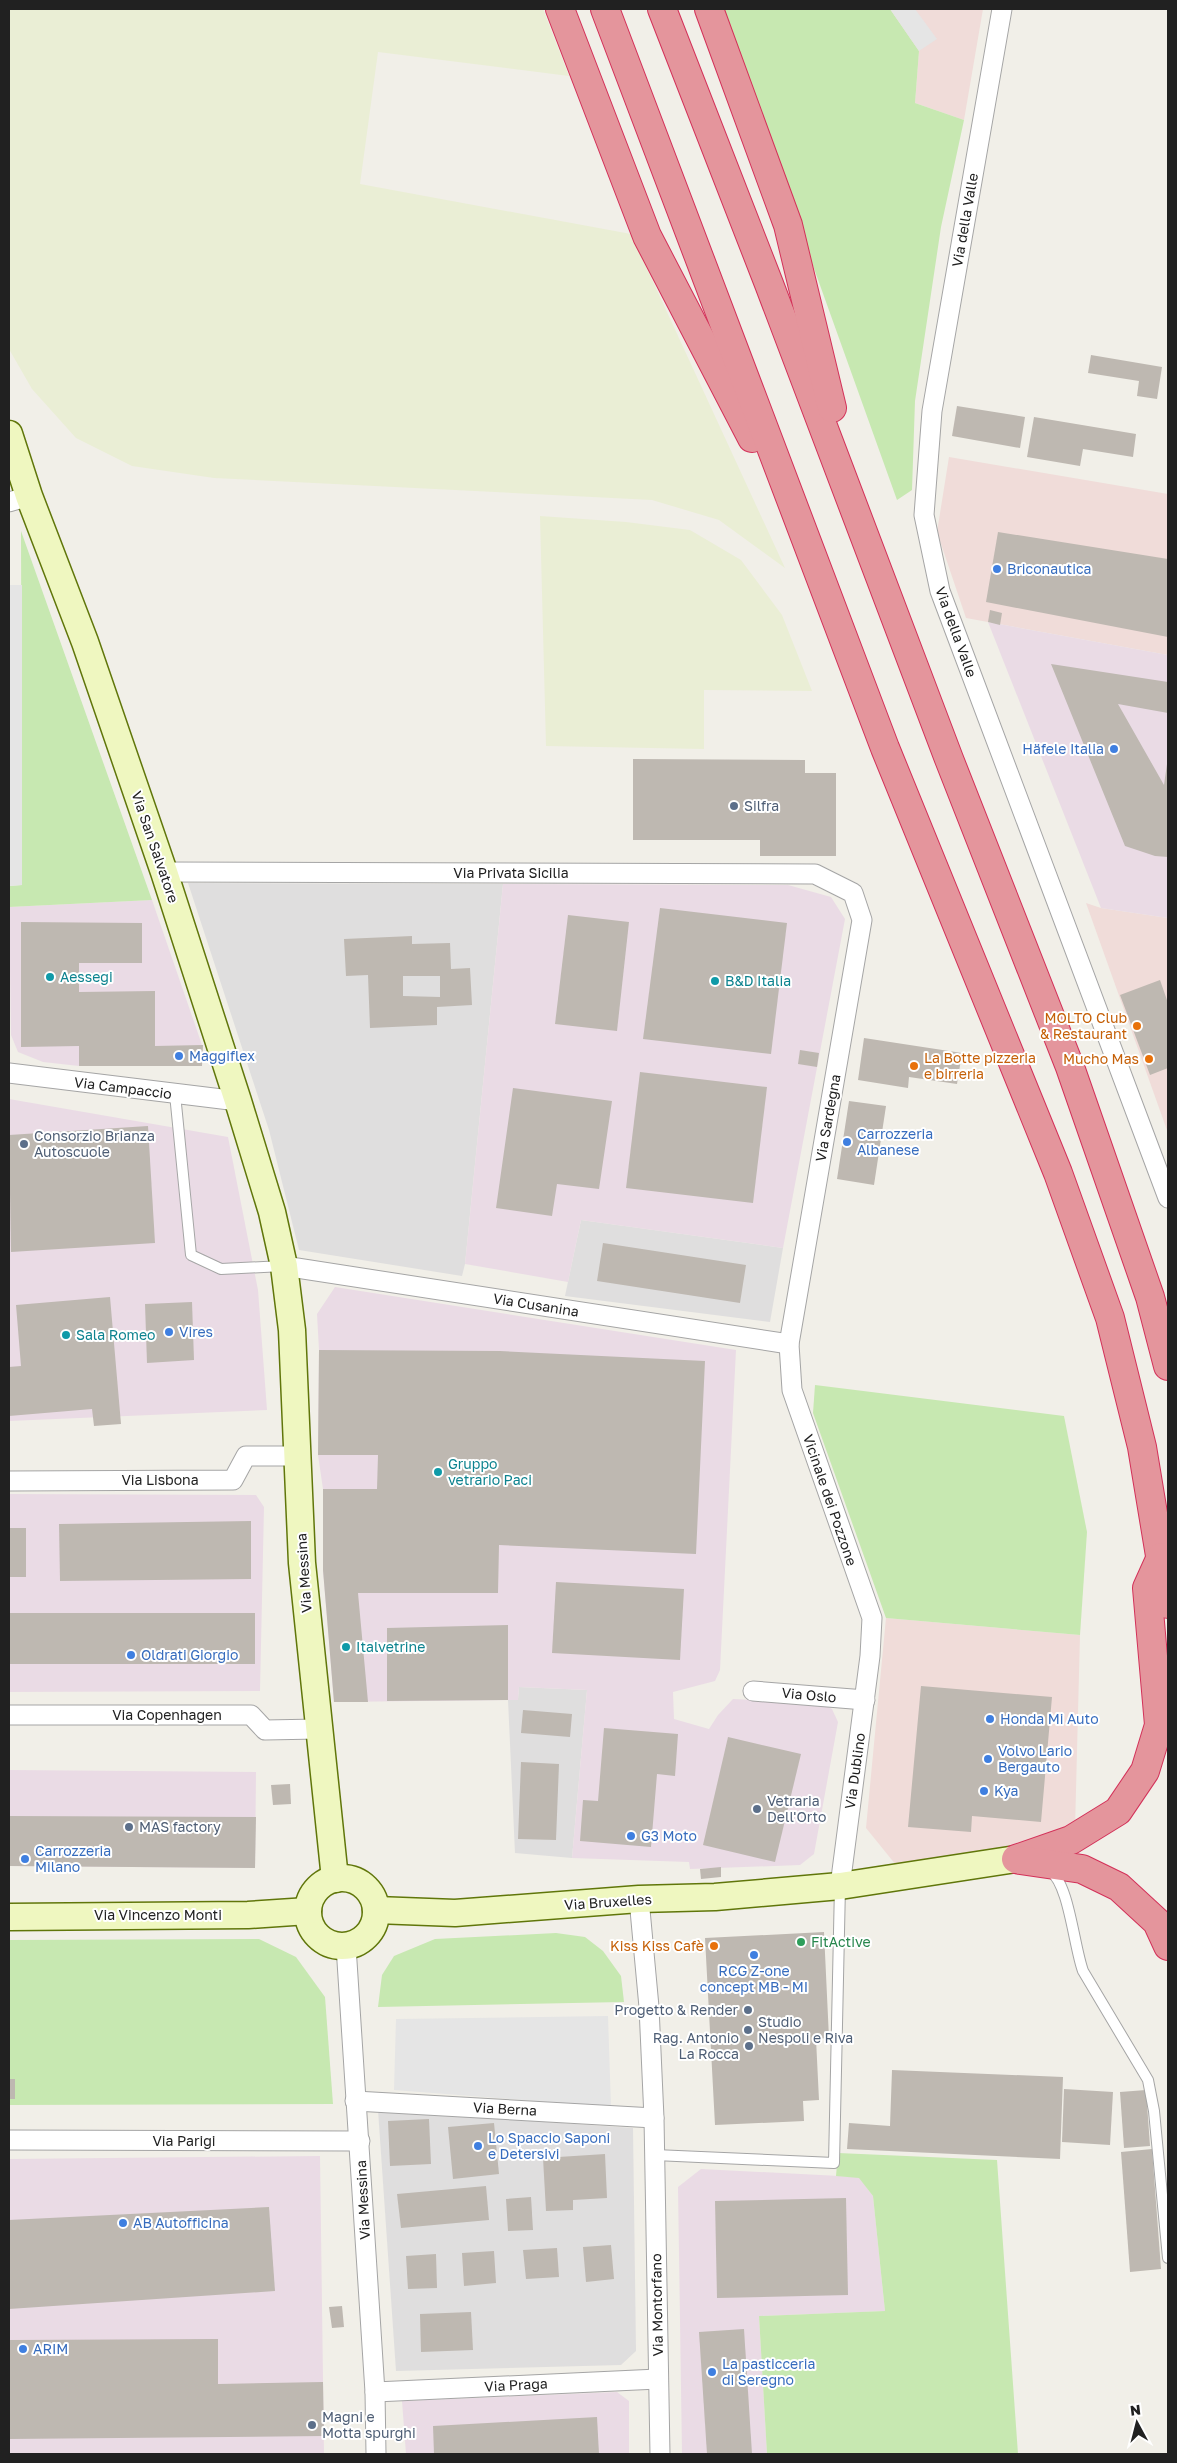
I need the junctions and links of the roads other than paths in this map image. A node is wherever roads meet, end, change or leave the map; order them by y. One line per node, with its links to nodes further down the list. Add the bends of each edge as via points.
1 (560, 9): 9 (highway, via 647,236)
2 (605, 9): 9 (highway)
3 (662, 9): 8 (highway)
4 (709, 9): 8 (highway, via 788,225)
5 (1002, 9): 15 (street, Via della Valle, via 932,411 924,515 940,591)
6 (9, 434): 7 (street, Via San Salvatore)
7 (19, 499): 10 (street, Via San Salvatore, via 85,642)
8 (858, 517): 18 (highway, via 1070,1067 1150,1297)
9 (812, 553): 21 (highway, via 886,748 1058,1172 1110,1318 1142,1447)
10 (164, 872): 11 (street, Via Privata Sicilia, via 815,874); 14 (street, Via San Salvatore)
11 (853, 893): 17 (street, Via Sardegna, via 862,920)
12 (9, 1073): 13 (street, Via Campaccio)
13 (175, 1094): 14 (street, Via Campaccio); 16 (lane, via 191,1255 221,1269)
14 (238, 1101): 16 (street, Via San Salvatore, via 263,1178)
15 (1168, 1198)
16 (284, 1266): 17 (street, Via Cusanina); 19 (street, Via Messina, via 292,1330)
17 (789, 1344): 23 (street, Vicinale dei Pozzone, via 792,1390 872,1618)
18 (1168, 1366)
19 (298, 1456): 20 (street, Via Lisbona, via 246,1456 233,1480); 27 (street, Via Messina, via 302,1563)
20 (9, 1481)
21 (1162, 1556): 22 (highway); 28 (highway, via 1147,1588 1159,1725 1145,1771 1118,1811 1071,1840)
22 (1168, 1604)
23 (870, 1656): 25 (street, Via Dublino)
24 (753, 1690): 25 (street, Via Oslo)
25 (864, 1700): 30 (street, Via Dublino)
26 (9, 1714): 27 (street, Via Copenhagen, via 251,1715 265,1730)
27 (318, 1729): 29 (street, Via Messina)
28 (1016, 1859): 30 (street, Via Bruxelles); 36 (highway, via 1082,1869 1119,1887 1157,1922); 42 (lane, via 1052,1872 1060,1880 1083,1971 1148,2080 1154,2111)
29 (335, 1879): 32 (street, via 345,1878 363,1885); 33 (street, via 316,1890)
30 (840, 1886): 31 (street, Via Bruxelles); 41 (lane, via 834,2163)
31 (639, 1900): 32 (street, Via Bruxelles, via 455,1913); 38 (street, Via Montorfano, via 649,2007)
32 (376, 1910): 35 (street, via 375,1921 365,1938)
33 (308, 1911): 34 (street, Via Vincenzo Monti); 35 (street, via 315,1933 334,1946)
34 (9, 1916)
35 (346, 1946): 37 (street, Via Messina)
36 (1168, 1946)
37 (356, 2101): 38 (street, Via Berna); 40 (street, Via Messina)
38 (654, 2118): 41 (street, Via Montorfano)
39 (9, 2140): 40 (street, Via Parigi)
40 (360, 2141): 44 (street, Via Messina)
41 (655, 2155): 43 (street, Via Montorfano)
42 (1168, 2258)
43 (658, 2379): 44 (street, Via Praga); 46 (street, Via Montorfano)
44 (374, 2392): 45 (street, Via Messina)
45 (376, 2454)
46 (660, 2454)

